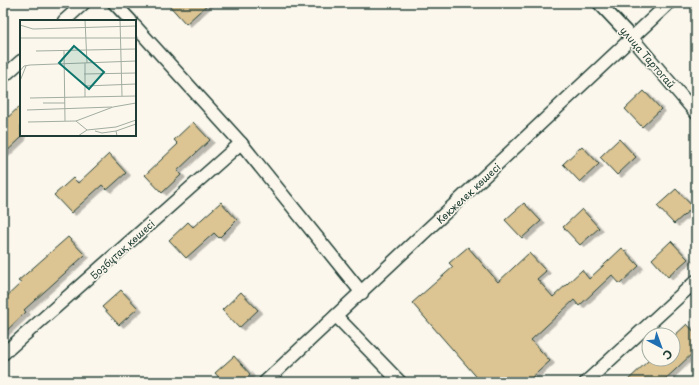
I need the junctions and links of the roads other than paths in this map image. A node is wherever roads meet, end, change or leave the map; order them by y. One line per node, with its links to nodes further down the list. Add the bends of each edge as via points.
1 (84, 3): 5 (street)
2 (114, 3): 6 (street)
3 (599, 3): 8 (street, улица Тартогай)
4 (669, 3): 8 (street, Көкжелек көшесі)
5 (65, 20)
6 (130, 20)
7 (136, 27): 12 (street)
8 (632, 38): 11 (street, улица Тартогай); 14 (street, Көкжелек көшесі)
9 (20, 62): 10 (street)
10 (3, 78)
11 (696, 113)
12 (240, 143): 14 (street); 16 (street, Бозбұтақ көшесі)
13 (696, 281): 19 (street)
14 (362, 293): 15 (street, Көкжелек көшесі)
15 (336, 316): 17 (street, Көкжелек көшесі); 18 (street)
16 (3, 354)
17 (265, 382)
18 (400, 382)
19 (586, 382)

